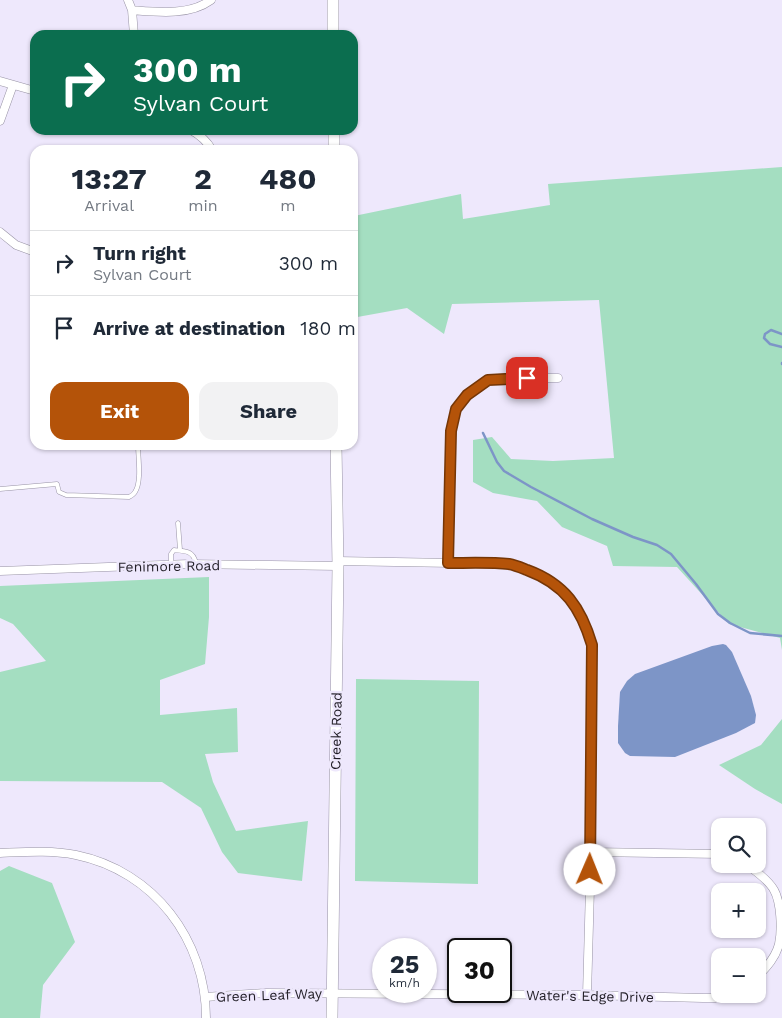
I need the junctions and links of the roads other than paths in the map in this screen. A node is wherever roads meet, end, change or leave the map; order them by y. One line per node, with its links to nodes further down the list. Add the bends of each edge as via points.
1 (128, 0): 4 (street)
2 (210, 0): 4 (street, via 184,11)
3 (333, 0): 6 (main road)
4 (132, 10): 5 (street)
5 (134, 30)
6 (333, 30)
7 (0, 80): 8 (street)
8 (13, 85): 9 (street); 10 (street)
9 (30, 90)
10 (0, 121)
11 (199, 135): 12 (street)
12 (209, 145)
13 (0, 232): 14 (street, via 16,245)
14 (30, 250)
15 (558, 378): 22 (street, via 488,380 467,395 456,409 451,431)
16 (138, 450): 18 (lane, via 138,486 129,497 66,495 59,492 57,484)
17 (336, 450): 21 (main road, Creek Road)
18 (0, 489)
19 (178, 523): 20 (lane)
20 (180, 550): 23 (lane, via 195,556); 24 (lane, via 171,554)
21 (337, 563): 22 (street, Fenimore Road); 23 (street, Fenimore Road); 31 (main road, Creek Road)
22 (448, 563): 26 (street, Fenimore Road, via 511,564 536,574 558,587 586,625 592,645)
23 (196, 564): 24 (street, Fenimore Road)
24 (171, 565): 25 (street, Fenimore Road)
25 (0, 571)
26 (590, 852): 28 (street); 32 (street, Fenimore Road)
27 (0, 853): 33 (street, via 76,855 106,864 131,877 177,921 197,962)
28 (711, 854)
29 (758, 873): 30 (street, via 774,889 782,914 780,944)
30 (766, 967)
31 (332, 993): 32 (street, Water's Edge Drive); 33 (street, Green Leaf Way, via 265,993); 36 (main road, Creek Road)
32 (587, 995): 34 (street, Water's Edge Drive)
33 (206, 998): 35 (street)
34 (711, 998)
35 (206, 1018)
36 (332, 1018)

